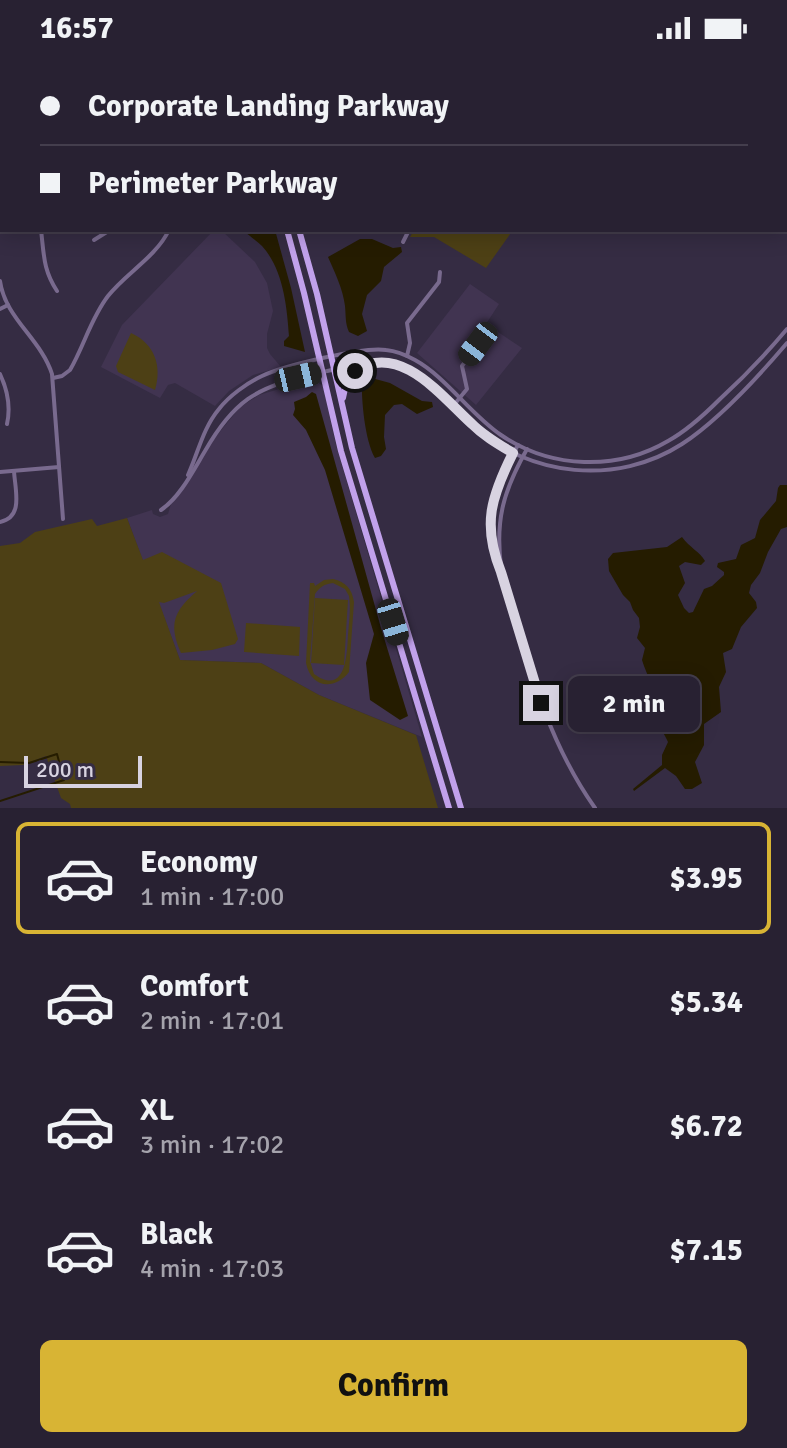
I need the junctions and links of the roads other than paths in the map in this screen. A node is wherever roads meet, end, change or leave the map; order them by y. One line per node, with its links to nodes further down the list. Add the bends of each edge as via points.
1 (41, 232): 11 (street, via 45,268)
2 (107, 232): 7 (street)
3 (168, 232): 25 (street, via 108,297 70,370)
4 (288, 232): 19 (main road)
5 (300, 232): 18 (main road)
6 (408, 232): 8 (street)
7 (94, 240)
8 (403, 242)
9 (440, 272): 17 (street, via 439,282 407,323)
10 (0, 281): 12 (street)
11 (57, 291)
12 (8, 305): 13 (street); 25 (street, via 43,353)
13 (0, 309)
14 (787, 329): 24 (street)
15 (487, 333): 29 (street, via 462,366 467,387)
16 (787, 343): 26 (street)
17 (407, 356): 18 (street, via 377,349); 29 (street)
18 (332, 357): 19 (street); 21 (main road)
19 (320, 360): 22 (main road); 40 (street, via 258,378 224,404 209,424)
20 (373, 363): 21 (street); 30 (main road, via 350,375); 31 (street, via 414,372)
21 (334, 369): 22 (street); 30 (main road)
22 (323, 372): 40 (street, via 272,385 242,402); 45 (main road, via 341,451)
23 (0, 374): 27 (street)
24 (745, 375): 26 (street); 34 (street, via 691,426 646,452 585,462)
25 (53, 378): 37 (street)
26 (752, 382): 36 (street, via 692,436 643,463 580,471)
27 (8, 395): 28 (street); 32 (street)
28 (0, 397)
29 (459, 398): 31 (street); 33 (street)
30 (342, 401): 46 (main road)
31 (453, 406): 35 (street)
32 (7, 424)
33 (518, 445): 34 (street); 35 (street)
34 (527, 449): 36 (street)
35 (513, 453): 36 (street); 44 (street, via 492,510 492,546)
36 (522, 458): 44 (street, via 499,519)
37 (59, 467): 38 (street); 42 (street)
38 (14, 471): 39 (street); 43 (street, via 16,511)
39 (0, 472)
40 (183, 484): 41 (street)
41 (161, 510)
42 (63, 519)
43 (0, 522)
44 (501, 572): 47 (street, via 551,730)
45 (449, 808)
46 (461, 808)
47 (595, 808)

